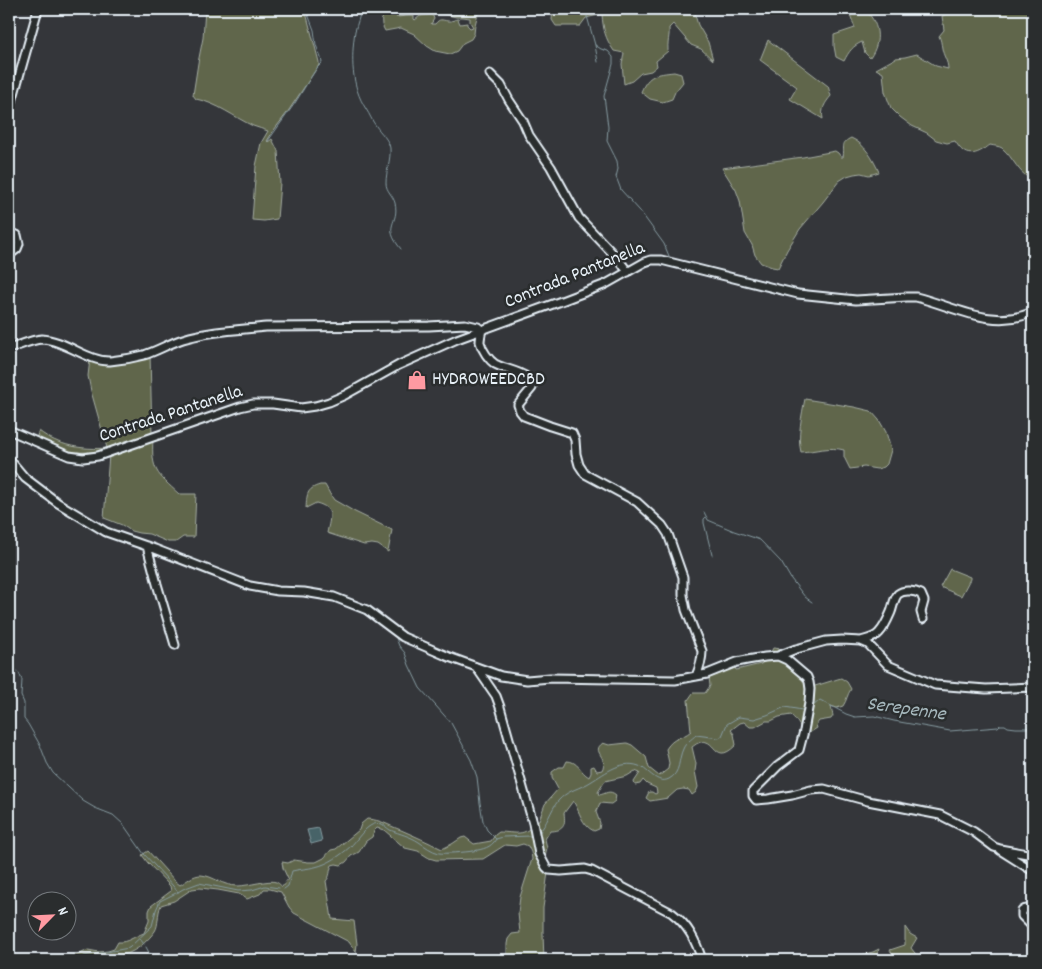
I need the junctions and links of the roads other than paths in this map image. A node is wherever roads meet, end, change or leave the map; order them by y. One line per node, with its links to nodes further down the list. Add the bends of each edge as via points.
1 (38, 9): 3 (street)
2 (490, 74): 6 (street, via 501,84 579,218)
3 (9, 112)
4 (9, 232): 5 (street, via 17,235 19,244 17,250)
5 (9, 255)
6 (628, 272): 7 (street, Contrada Pantanella, via 645,262 661,260 798,294 856,300 916,298 1003,320); 8 (street, Contrada Pantanella, via 606,284)
7 (1033, 312)
8 (482, 330): 9 (street, via 465,324 266,327 214,332 184,339 146,354 108,361 40,339); 10 (street, Contrada Pantanella, via 399,365 328,402 301,408 272,404 240,407 98,456 70,456); 18 (street, via 480,340 489,358 532,382 532,388 518,405 524,416 572,433 579,465 585,474 638,502 668,534 683,577 686,610 702,651)
9 (9, 349)
10 (9, 430)
11 (9, 458): 12 (street, via 26,478 58,503 106,532)
12 (148, 546): 15 (street); 17 (street, via 250,586 334,597 367,610 403,637)
13 (923, 619): 14 (street, via 921,594 900,593 878,634)
14 (862, 642): 16 (street, via 826,641); 19 (street, via 888,665 935,685 986,689)
15 (175, 645)
16 (778, 656): 18 (street, via 737,662); 20 (street, via 807,677 809,703 799,750 753,791 756,800 824,788 868,801 940,815)
17 (476, 666): 18 (street, via 501,676 527,680 675,680); 25 (street, via 500,707 539,854 546,867 561,872 592,871 672,912 689,929)
18 (696, 676)
19 (1033, 687)
20 (1000, 849): 21 (street); 22 (street)
21 (1033, 855)
22 (1033, 871)
23 (1033, 913): 24 (street, via 1028,909 1022,911 1022,916)
24 (1033, 927)
25 (702, 960)

